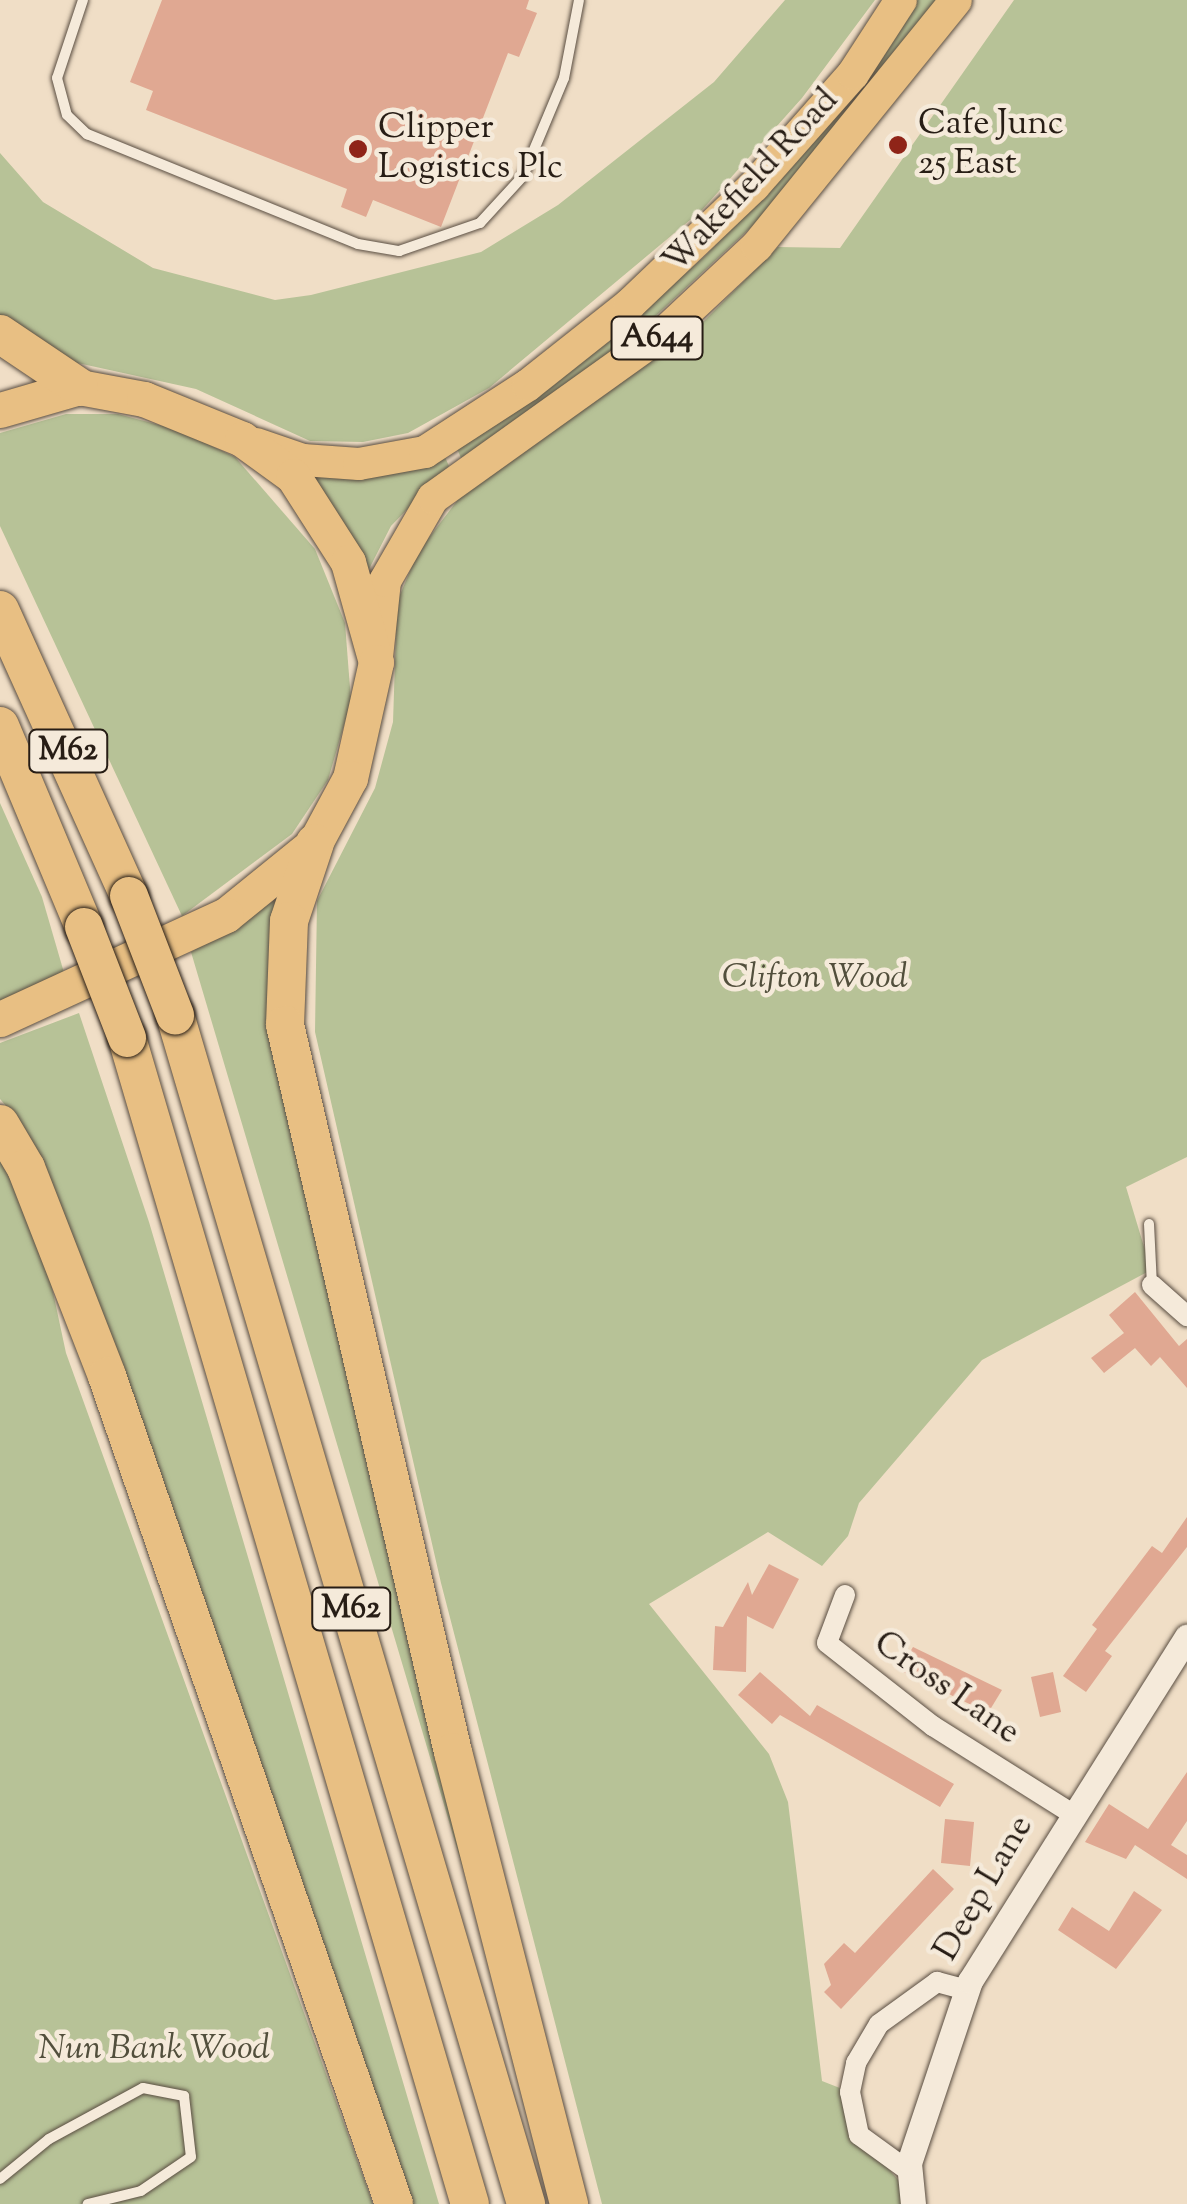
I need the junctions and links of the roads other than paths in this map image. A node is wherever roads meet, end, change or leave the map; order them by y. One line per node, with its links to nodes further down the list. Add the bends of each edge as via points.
1 (82, 0): 2 (lane, via 57,78 67,115 86,134 358,244 399,250 480,224 523,176 564,78)
2 (579, 0)
3 (901, 0): 8 (main road, Wakefield Road / A644, via 853,74 754,186 629,305 528,385 424,452 340,462)
4 (956, 0): 10 (main road, Wakefield Road / A644, via 744,258 665,332 433,498 385,581)
5 (0, 334): 6 (highway)
6 (79, 387): 7 (highway, A644); 8 (highway, A644, via 144,398)
7 (0, 410)
8 (242, 439): 10 (highway, A644, via 293,476 348,562)
9 (0, 610): 27 (highway, M62, bridge, via 175,1015)
10 (376, 662): 12 (highway, A644, via 350,778)
11 (0, 726): 26 (highway, M62, bridge, via 127,1038)
12 (315, 843): 13 (highway, A644, via 226,915); 28 (highway, via 289,921 286,1025 454,1752)
13 (0, 1019)
14 (0, 1124): 25 (highway, via 26,1168 106,1376)
15 (1148, 1224): 16 (lane)
16 (1152, 1284): 17 (street)
17 (1187, 1316)
18 (844, 1595): 20 (street, Cross Lane, via 827,1643 933,1726)
19 (1187, 1637): 20 (street, Deep Lane)
20 (1071, 1813): 21 (street, Deep Lane)
21 (966, 1990): 22 (street, Deep Lane, via 928,2093); 22 (street, via 938,1982 879,2024 856,2063 850,2092 859,2136)
22 (910, 2172): 29 (street, Deep Lane)
23 (0, 2179): 24 (lane, via 49,2139 143,2088 184,2096 191,2157 141,2191)
24 (88, 2204)
25 (394, 2204)
26 (470, 2204)
27 (526, 2204)
28 (570, 2204)
29 (913, 2204)

